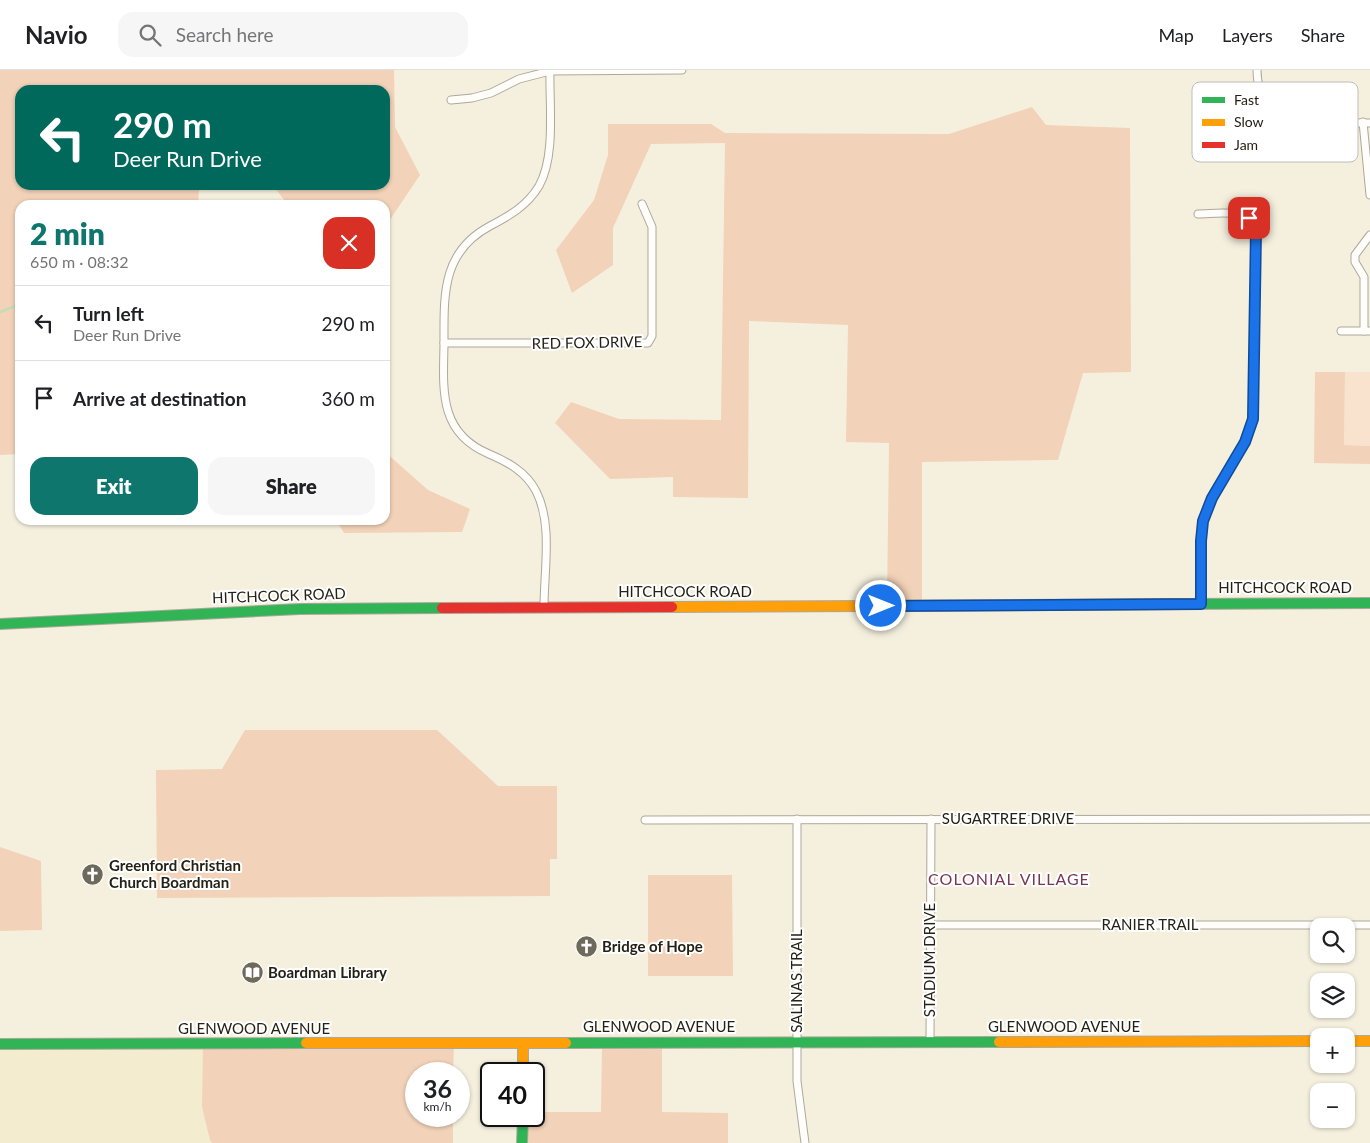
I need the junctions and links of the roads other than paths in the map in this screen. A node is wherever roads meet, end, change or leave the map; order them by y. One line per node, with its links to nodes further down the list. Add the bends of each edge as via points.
1 (550, 70): 2 (street); 3 (street, via 519,78 491,93); 12 (street, via 548,153 543,177 534,194 522,206 476,235 456,258 445,287)
2 (682, 70)
3 (451, 100)
4 (1366, 122): 5 (street, via 1364,150)
5 (1368, 155): 6 (street)
6 (1370, 195)
7 (642, 204): 12 (street, RED FOX DRIVE, via 652,227 652,336 648,344)
8 (1198, 214): 14 (street, via 1244,215 1253,221 1256,230 1253,419 1245,442 1212,498 1203,521)
9 (1370, 235): 11 (street, via 1355,255 1355,262 1364,277)
10 (1341, 330): 11 (street)
11 (1367, 331)
12 (444, 343): 15 (street, via 444,396 452,422 473,446 508,463 522,474 531,483 540,502 546,531)
13 (1370, 603): 14 (street, HITCHCOCK ROAD)
14 (1201, 604): 15 (street, HITCHCOCK ROAD)
15 (544, 607): 16 (street, HITCHCOCK ROAD, via 300,609)
16 (0, 624)
17 (797, 819): 18 (street, SUGARTREE DRIVE); 20 (street, SUGARTREE DRIVE); 26 (street, SALINAS TRAIL)
18 (931, 819): 19 (street, SUGARTREE DRIVE); 21 (street, STADIUM DRIVE)
19 (1370, 819)
20 (645, 820)
21 (930, 924): 22 (street, RANIER TRAIL); 27 (street, STADIUM DRIVE)
22 (1370, 925)
23 (1310, 1041): 27 (street, GLENWOOD AVENUE)
24 (1355, 1041): 25 (street)
25 (1370, 1041)
26 (797, 1042): 27 (street, GLENWOOD AVENUE); 28 (street, GLENWOOD AVENUE); 33 (street, SALINAS TRAIL, via 798,1101)
27 (930, 1042)
28 (523, 1043): 29 (street, GLENWOOD AVENUE); 30 (street)
29 (0, 1044)
30 (523, 1062)
31 (522, 1127): 32 (street)
32 (522, 1143)
33 (805, 1143)

